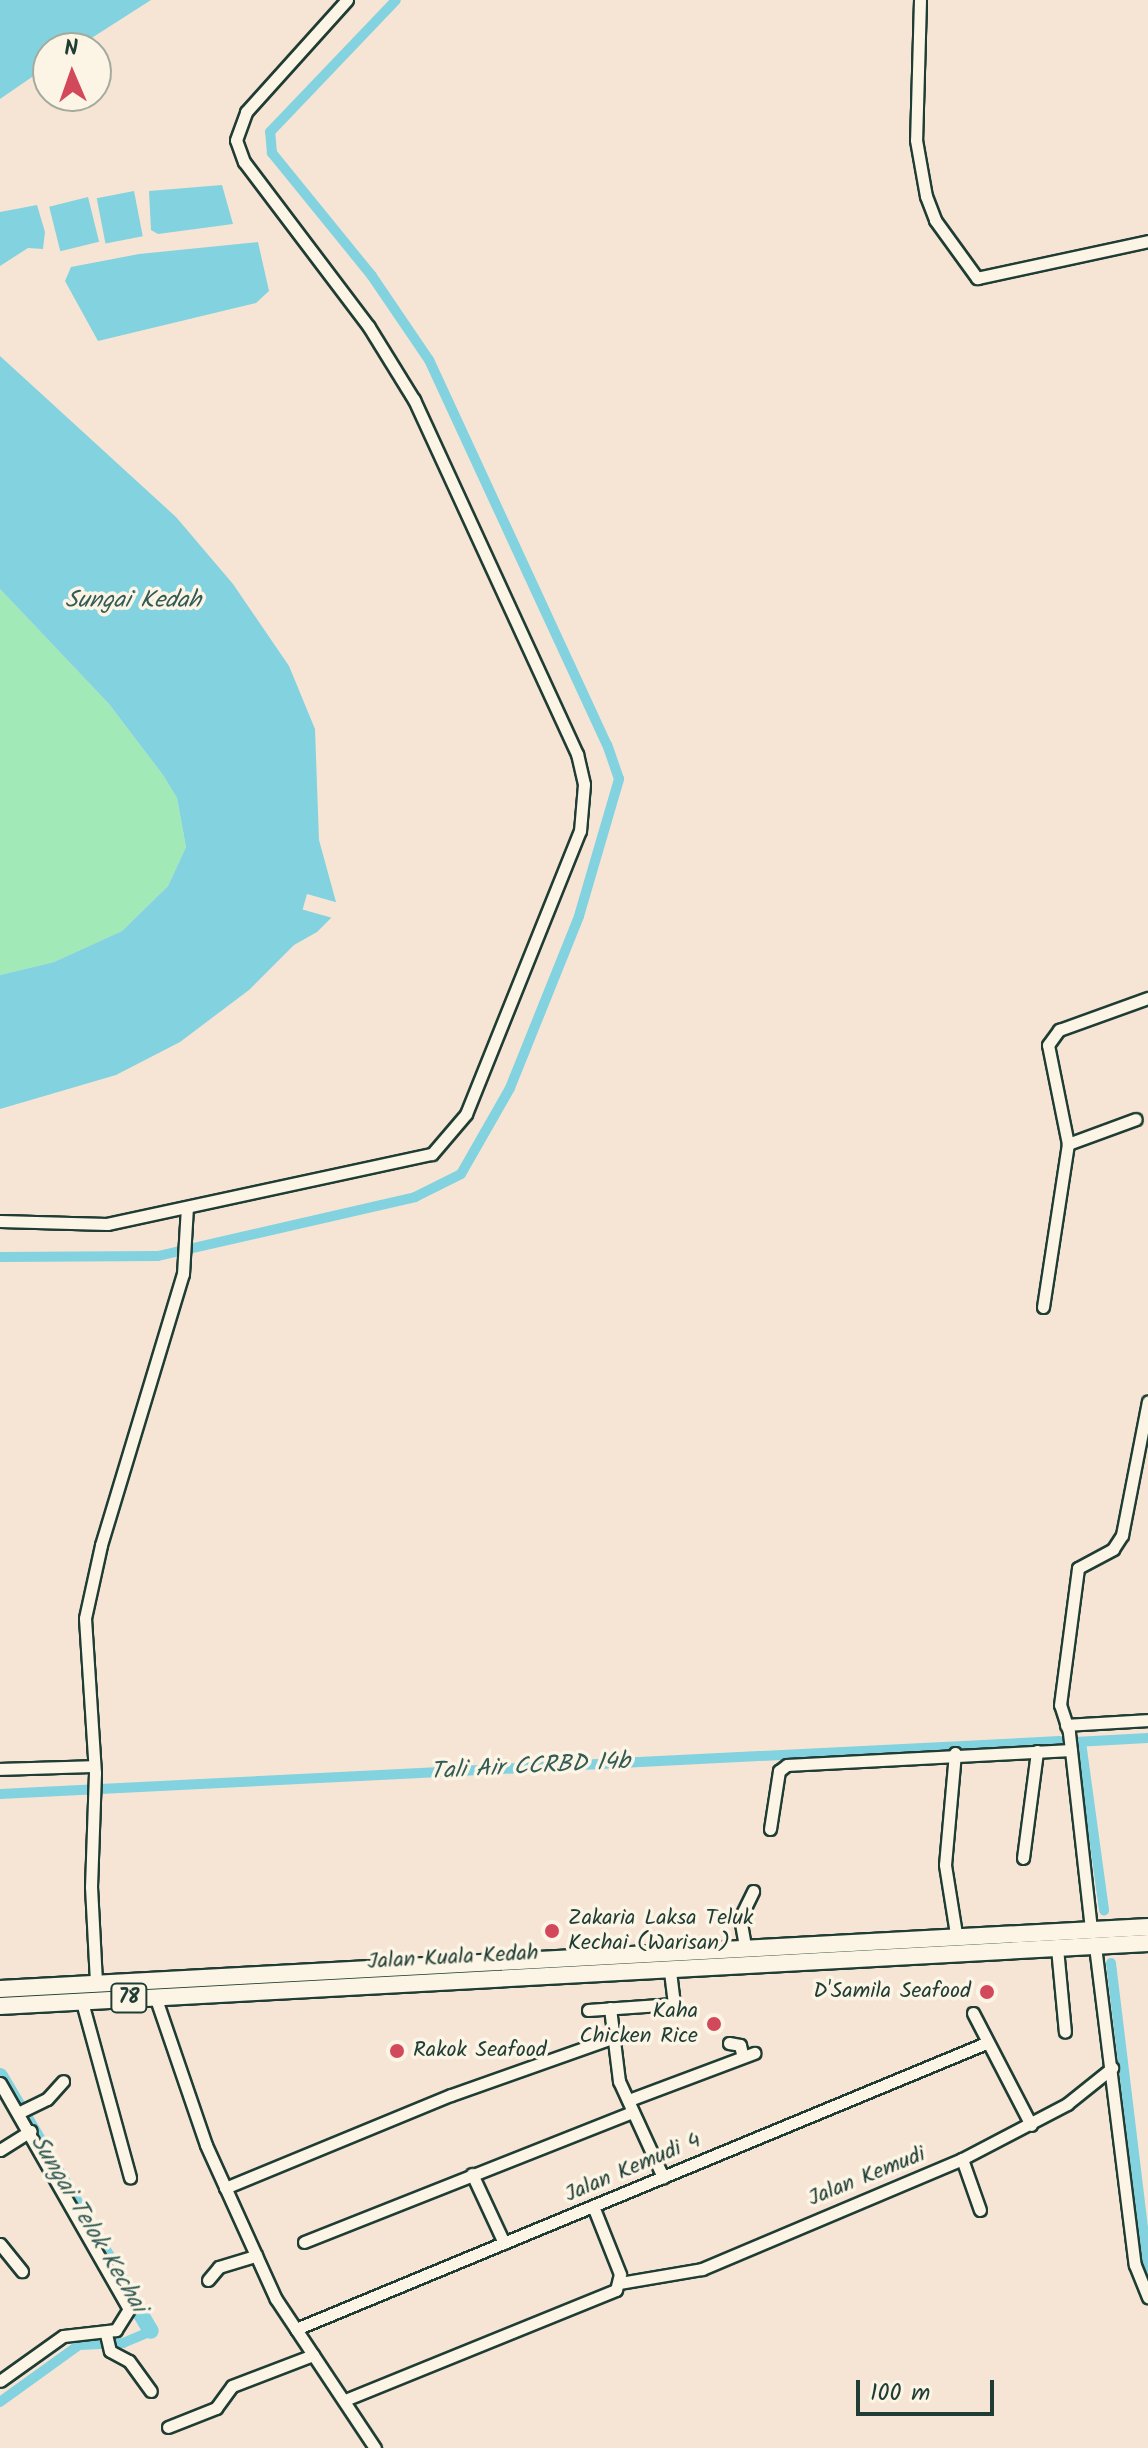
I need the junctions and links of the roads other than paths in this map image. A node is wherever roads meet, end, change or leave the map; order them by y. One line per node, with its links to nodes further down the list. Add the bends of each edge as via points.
1 (347, 0): 7 (street, via 246,112 236,140 244,162 369,327 414,400 564,721 582,773 584,814 466,1114 443,1146 406,1163)
2 (920, 0): 3 (street, via 916,140 926,196 935,220 977,278)
3 (1148, 241)
4 (1148, 998): 6 (street, via 1066,1027 1050,1040)
5 (1136, 1119): 6 (street)
6 (1068, 1144): 9 (street)
7 (187, 1207): 8 (street, via 94,1226); 17 (street, via 188,1254 101,1545 85,1618)
8 (0, 1221)
9 (1043, 1307)
10 (1148, 1401): 12 (street, via 1119,1543 1078,1568 1060,1705)
11 (1148, 1720): 12 (street)
12 (1068, 1729): 13 (street)
13 (1071, 1748): 14 (street); 24 (street)
14 (1037, 1751): 15 (street); 19 (street)
15 (955, 1753): 18 (street, via 785,1766 778,1777); 22 (street, via 945,1865)
16 (0, 1769): 17 (street)
17 (94, 1770): 32 (street, via 91,1887)
18 (770, 1829)
19 (1023, 1858)
20 (753, 1891): 26 (street, via 740,1918)
21 (1148, 1927): 23 (main road, Jalan Kuala Kedah / 78)
22 (956, 1934): 24 (main road, Jalan Kuala Kedah / 78); 26 (main road, Jalan Kuala Kedah / 78)
23 (1123, 1937): 24 (main road, Jalan Kuala Kedah / 78); 25 (main road, Jalan Kuala Kedah / 78)
24 (1096, 1938): 27 (main road, Jalan Kuala Kedah / 78); 45 (street)
25 (1148, 1943)
26 (745, 1946): 28 (main road, Jalan Kuala Kedah / 78)
27 (1057, 1948): 29 (main road, Jalan Kuala Kedah / 78); 41 (street)
28 (494, 1960): 30 (main road, Jalan Kuala Kedah / 78); 31 (main road)
29 (670, 1971): 31 (main road, Jalan Kuala Kedah / 78); 38 (street, via 674,2004)
30 (251, 1973): 32 (main road, Jalan Kuala Kedah / 78); 34 (main road)
31 (497, 1979): 34 (main road, Jalan Kuala Kedah / 78)
32 (96, 1982): 33 (main road, Jalan Kuala Kedah / 78)
33 (0, 1989)
34 (259, 1991): 35 (main road, Jalan Kuala Kedah / 78)
35 (155, 1996): 36 (main road, Jalan Kuala Kedah / 78); 58 (street)
36 (82, 2002): 37 (main road, Jalan Kuala Kedah / 78); 57 (street)
37 (0, 2006)
38 (610, 2008): 39 (street); 42 (street)
39 (588, 2010)
40 (973, 2013): 44 (street)
41 (1065, 2032)
42 (615, 2037): 48 (street, via 619,2081); 58 (street, via 451,2095)
43 (729, 2043): 48 (street, via 748,2054)
44 (986, 2043): 51 (street); 56 (street, Jalan Kemudi 4)
45 (1112, 2068): 51 (street, Jalan Kemudi); 68 (street, via 1135,2265)
46 (63, 2081): 49 (street, via 47,2099)
47 (0, 2083): 49 (street)
48 (629, 2100): 56 (street)
49 (23, 2110): 52 (street)
50 (629, 2113): 55 (street)
51 (1031, 2125): 54 (street, Jalan Kemudi)
52 (30, 2131): 53 (street); 70 (street, via 129,2309 121,2326)
53 (0, 2150)
54 (962, 2159): 60 (street); 67 (street, Jalan Kemudi, via 702,2269)
55 (472, 2174): 61 (street); 62 (street)
56 (663, 2177): 59 (street, Jalan Kemudi 4)
57 (130, 2178)
58 (225, 2188): 64 (street)
59 (593, 2206): 62 (street, Jalan Kemudi 4); 67 (street)
60 (980, 2210)
61 (304, 2242)
62 (504, 2243): 69 (street, Jalan Kemudi 4)
63 (0, 2244): 65 (street)
64 (256, 2256): 66 (street, via 219,2267); 69 (street)
65 (22, 2271)
66 (208, 2280)
67 (620, 2283): 74 (street, Jalan Kemudi, via 616,2290)
68 (1148, 2297)
69 (296, 2329): 71 (street)
70 (106, 2335): 72 (street, via 63,2336); 73 (street, via 109,2349 129,2361)
71 (313, 2355): 74 (street); 75 (street, via 232,2386 206,2413)
72 (0, 2381)
73 (151, 2391)
74 (345, 2400): 76 (street)
75 (168, 2427)
76 (375, 2448)

